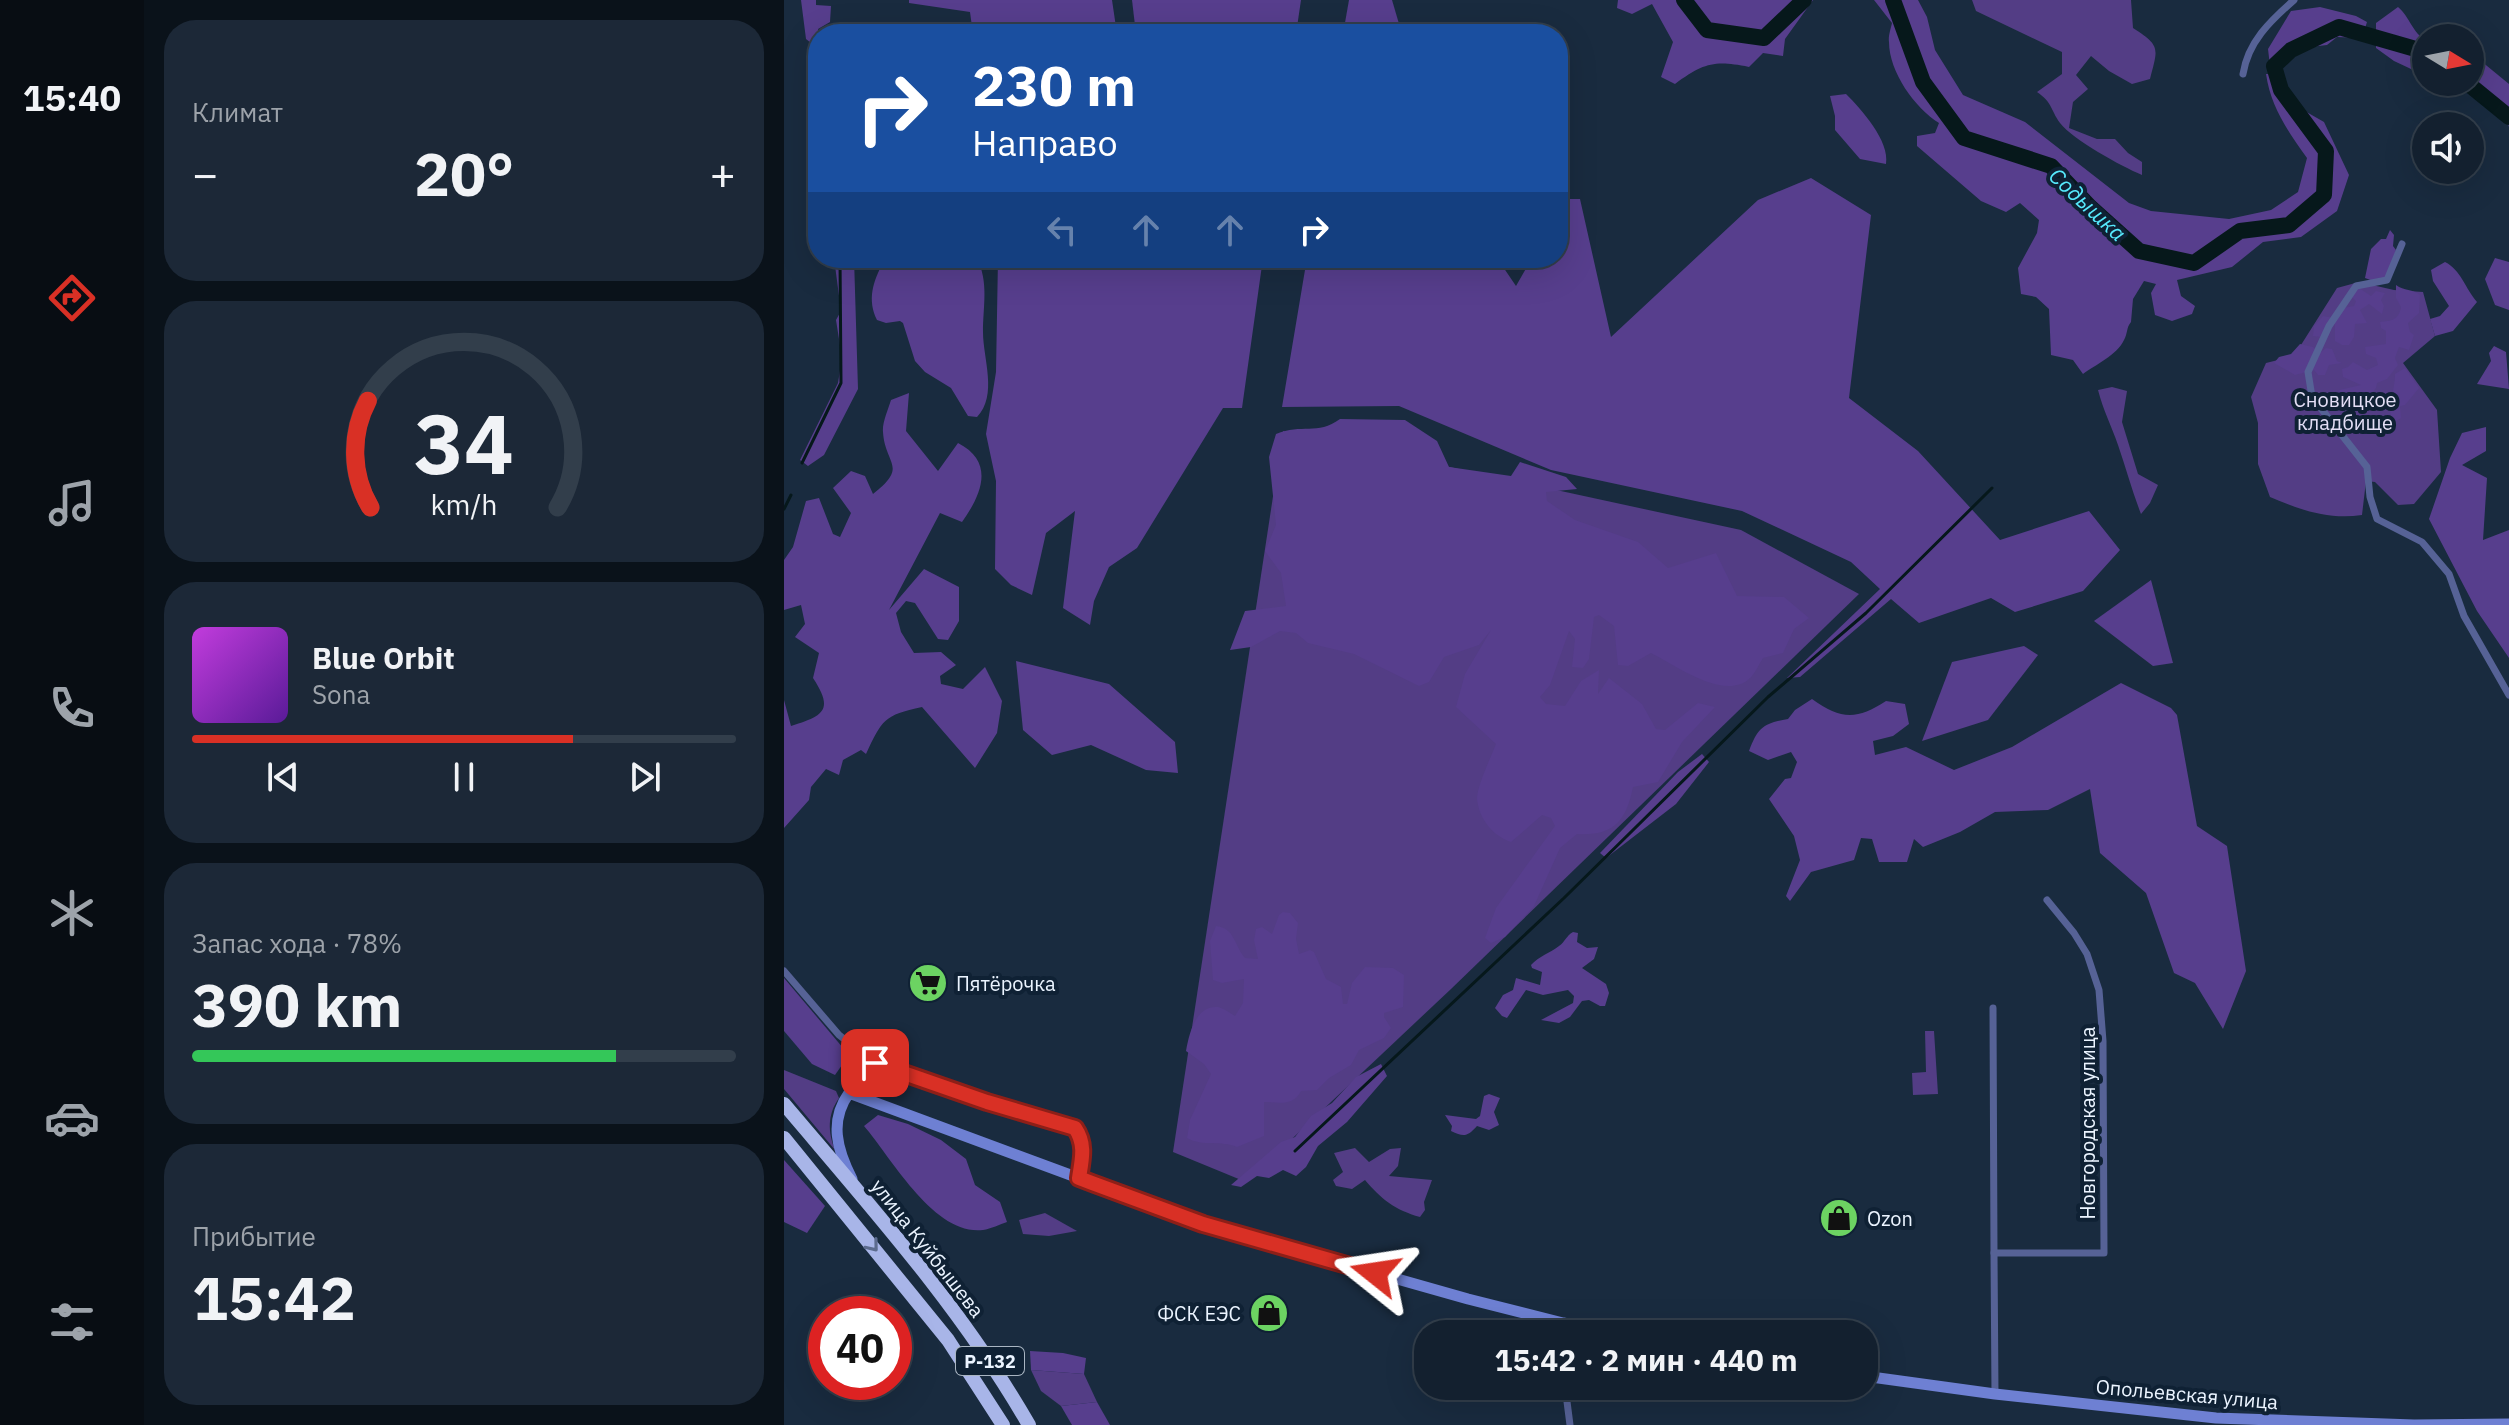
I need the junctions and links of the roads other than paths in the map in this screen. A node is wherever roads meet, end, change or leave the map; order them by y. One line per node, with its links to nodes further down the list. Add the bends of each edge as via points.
1 (2294, 0): 2 (street, via 2258,37)
2 (2243, 74)
3 (2402, 244): 4 (street, via 2387,280 2356,286 2329,326 2308,372 2312,397 2367,467 2377,519 2422,542 2449,574 2464,616)
4 (2509, 695)
5 (2047, 900): 14 (street, Новгородская улица, via 2087,954 2099,990 2104,1253)
6 (784, 971): 8 (street, via 839,1035)
7 (1993, 1008): 14 (street)
8 (867, 1058): 9 (street); 12 (street, via 887,1069 1075,1128 1084,1152)
9 (849, 1093): 12 (street); 13 (street, via 836,1119 836,1132)
10 (784, 1104): 13 (highway, улица Куйбышева / Р-132)
11 (784, 1138): 20 (highway, улица Куйбышева / Р-132, one-way to 20, via 948,1340)
12 (1079, 1178): 15 (street, via 1203,1224)
13 (858, 1191): 21 (highway, улица Куйбышева / Р-132, via 947,1300)
14 (1994, 1253): 17 (street)
15 (1535, 1320)
16 (1878, 1378): 17 (street, Опольевская улица)
17 (1995, 1394): 19 (street, Опольевская улица, via 2216,1418)
18 (1567, 1400): 22 (street)
19 (2509, 1424)
20 (1003, 1425)
21 (1029, 1425)
22 (1570, 1425)

